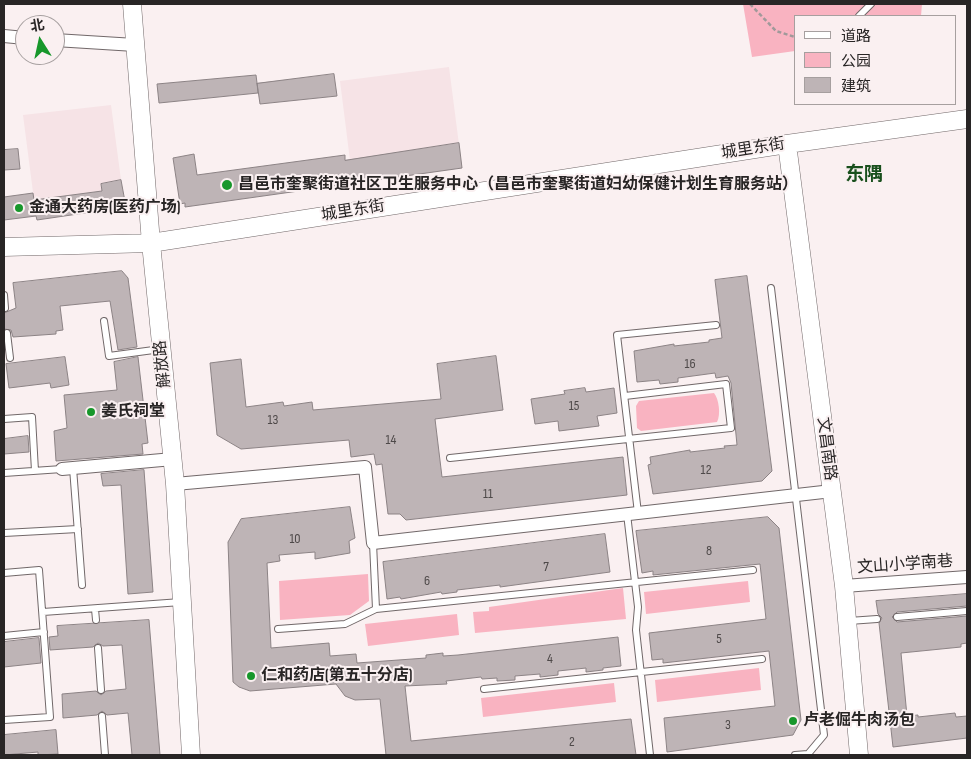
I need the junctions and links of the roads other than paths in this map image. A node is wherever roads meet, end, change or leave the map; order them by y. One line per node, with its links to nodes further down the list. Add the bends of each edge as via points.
1 (132, 4): 5 (street, 解放路)
2 (871, 4): 3 (lane)
3 (860, 15)
4 (65, 40): 5 (street)
5 (135, 44): 8 (street, 解放路)
6 (967, 119): 7 (street, 城里东街)
7 (788, 144): 8 (street, 城里东街); 27 (street, 文昌南路)
8 (151, 242): 9 (street, 城里东街); 16 (street, 解放路)
9 (4, 247)
10 (771, 288): 28 (lane)
11 (4, 296): 12 (lane)
12 (5, 308)
13 (104, 321): 16 (lane, via 109,356)
14 (716, 325): 18 (lane, via 617,335)
15 (7, 333): 17 (lane)
16 (162, 349): 22 (street, 解放路)
17 (10, 358)
18 (625, 396): 20 (lane); 20 (lane, via 726,384 731,428)
19 (4, 419): 24 (lane, via 32,417)
20 (630, 439): 21 (lane); 29 (lane)
21 (450, 458)
22 (172, 459): 23 (street); 26 (street, 解放路)
23 (68, 469): 24 (lane); 30 (lane)
24 (35, 471): 25 (lane)
25 (4, 473)
26 (175, 484): 32 (street, via 365,467); 39 (street, 解放路)
27 (832, 491): 28 (street); 38 (street, 文昌南路)
28 (795, 495): 29 (street); 61 (lane, via 824,735 808,754)
29 (632, 513): 32 (street); 36 (lane)
30 (78, 529): 31 (lane); 37 (lane)
31 (4, 533)
32 (373, 542): 41 (lane)
33 (753, 570): 36 (lane)
34 (4, 573): 43 (lane, via 39,570)
35 (967, 577): 38 (street, 文山小学南巷)
36 (635, 582): 41 (lane); 53 (lane)
37 (82, 585)
38 (844, 586): 47 (street, 文昌南路)
39 (182, 602): 40 (lane); 59 (street, 解放路)
40 (95, 609): 43 (lane); 46 (lane)
41 (376, 609): 48 (lane, via 345,624)
42 (967, 611): 44 (lane)
43 (42, 612): 49 (lane)
44 (897, 617)
45 (877, 618): 47 (lane)
46 (96, 620)
47 (848, 621): 62 (street, 文昌南路)
48 (278, 629)
49 (44, 632): 50 (lane); 57 (lane, via 50,717)
50 (4, 636)
51 (98, 648): 55 (lane)
52 (762, 659): 53 (lane)
53 (640, 672): 54 (lane); 60 (lane)
54 (484, 689)
55 (100, 690)
56 (102, 716): 58 (lane)
57 (4, 720)
58 (105, 755)
59 (191, 755)
60 (650, 755)
61 (795, 755)
62 (859, 755)

